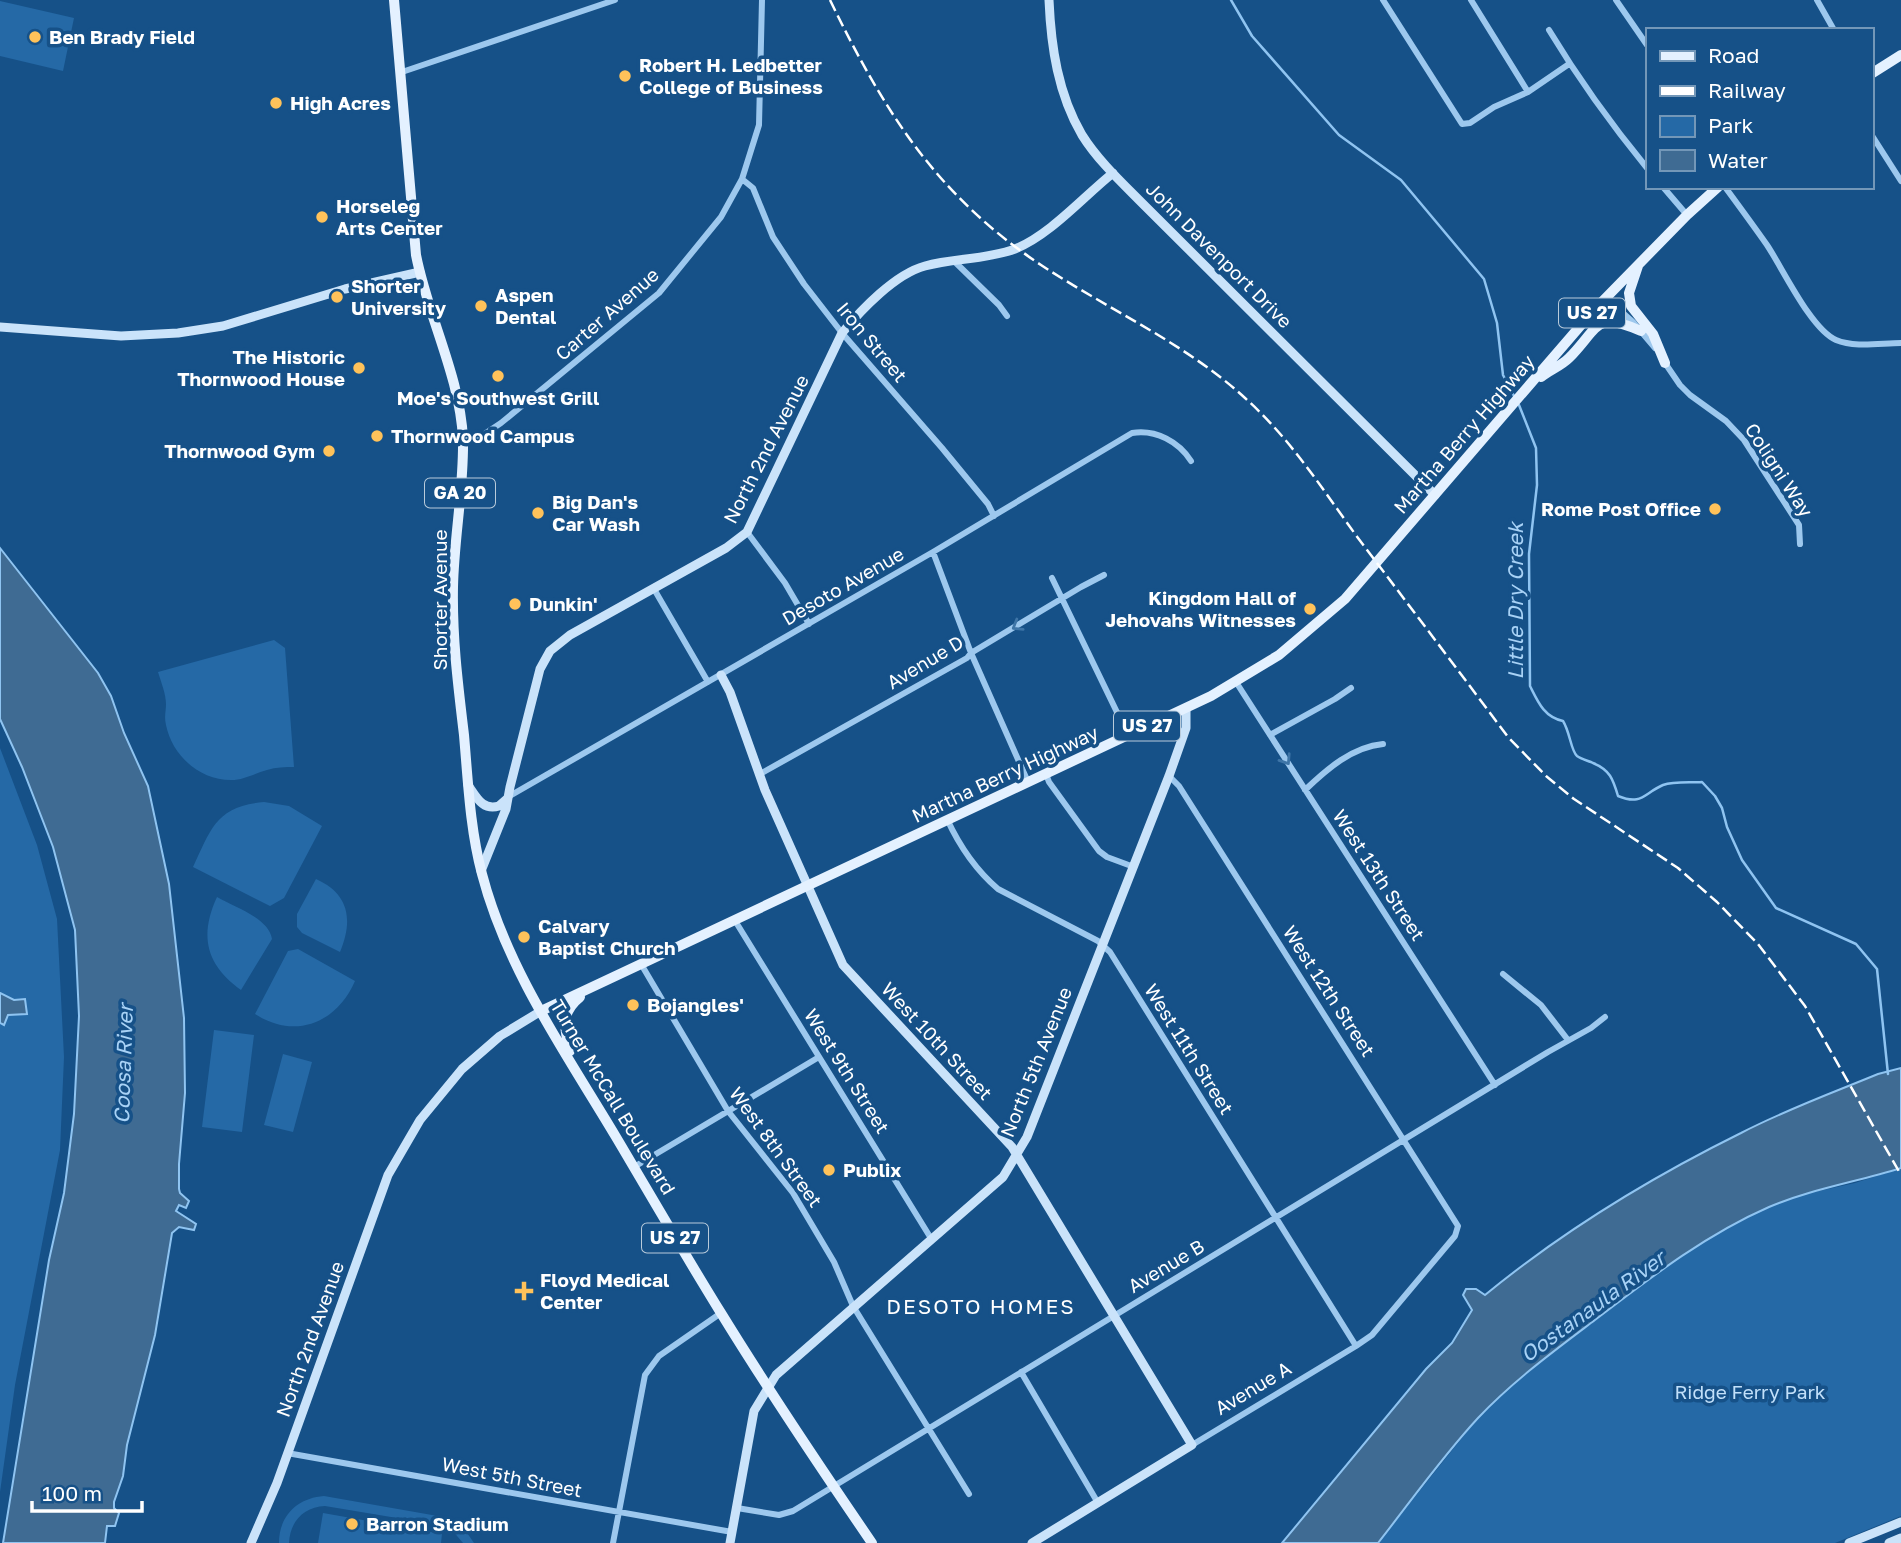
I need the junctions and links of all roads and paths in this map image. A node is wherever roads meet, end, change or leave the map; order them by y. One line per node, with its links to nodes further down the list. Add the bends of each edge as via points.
1 (394, 0): 15 (main road, Shorter Avenue / GA 20)
2 (615, 0): 15 (street)
3 (762, 0): 20 (street, Carter Avenue, via 759,125)
4 (1049, 0): 19 (street, John Davenport Drive, via 1055,61 1064,95 1084,137)
5 (1383, 0): 16 (street, via 1462,124)
6 (1471, 0): 16 (street)
7 (1615, 0): 11 (street)
8 (1817, 0): 9 (street)
9 (1833, 28)
10 (1549, 30): 13 (street)
11 (1646, 44)
12 (1901, 55): 14 (main road)
13 (1569, 64): 16 (street); 18 (street)
14 (1873, 73)
15 (399, 74): 28 (main road, Shorter Avenue / GA 20)
16 (1528, 92)
17 (1873, 137): 21 (street)
18 (1646, 167)
19 (1113, 173): 26 (street, North 2nd Avenue, via 1024,244); 39 (street, John Davenport Drive)
20 (742, 179): 33 (street, Iron Street, via 753,188 790,265); 37 (street, Carter Avenue, via 721,218 659,293 513,415)
21 (1901, 181)
22 (1665, 189): 25 (street)
23 (1716, 189): 25 (main road, Martha Berry Highway / US 27)
24 (1727, 189): 34 (street, via 1824,332 1847,343)
25 (1687, 215): 27 (main road, Martha Berry Highway / US 27)
26 (955, 262): 30 (street); 33 (street, North 2nd Avenue, via 905,274)
27 (1639, 263): 29 (main road, Martha Berry Highway / US 27); 35 (main road, via 1629,293 1631,306 1653,334)
28 (419, 272): 31 (street, via 178,334 121,336); 37 (main road, Shorter Avenue / GA 20, via 448,365)
29 (1606, 298): 32 (street, Coligni Way); 36 (main road, Martha Berry Highway / US 27)
30 (1007, 316)
31 (0, 327)
32 (1641, 331): 35 (street, Coligni Way); 36 (main road, via 1611,321 1598,325 1568,359)
33 (842, 333): 40 (street, Iron Street, via 933,437); 41 (street, North 2nd Avenue)
34 (1901, 342)
35 (1665, 363): 42 (street, Coligni Way, via 1685,390 1744,440 1799,525)
36 (1548, 368): 39 (main road, Martha Berry Highway / US 27)
37 (463, 442): 62 (main road, Shorter Avenue / GA 20, via 453,621)
38 (1191, 461): 40 (street, Desoto Avenue, via 1175,443 1132,433)
39 (1435, 495): 52 (main road, Martha Berry Highway / US 27, via 1345,599 1292,645)
40 (994, 516): 43 (street, Desoto Avenue)
41 (747, 532): 46 (street, North 2nd Avenue); 48 (street)
42 (1800, 544)
43 (933, 552): 48 (street, Desoto Avenue); 49 (street)
44 (1104, 575): 47 (street, Avenue D)
45 (1052, 578): 47 (street)
46 (654, 589): 51 (street); 64 (street, North 2nd Avenue, via 570,635 550,651 540,668)
47 (1063, 599): 49 (street, Avenue D, one-way to 49); 55 (street)
48 (809, 624): 50 (street, Desoto Avenue)
49 (971, 653): 59 (street, Avenue D); 61 (street)
50 (721, 675): 51 (street, Desoto Avenue); 59 (street, West 10th Street)
51 (708, 682): 64 (street, Desoto Avenue)
52 (1236, 682): 54 (main road, Martha Berry Highway / US 27); 56 (street, West 13th Street)
53 (1351, 688): 56 (street)
54 (1186, 708): 55 (main road, Martha Berry Highway / US 27); 60 (street, North 5th Avenue, via 1186,728)
55 (1128, 735): 58 (main road, Martha Berry Highway / US 27)
56 (1269, 735): 63 (street, West 13th Street, one-way to 63)
57 (1382, 744): 63 (street, via 1347,755)
58 (1046, 774): 61 (main road, Martha Berry Highway / US 27); 66 (street, via 1099,851)
59 (760, 775): 68 (street, West 10th Street)
60 (1169, 776): 66 (street, North 5th Avenue); 81 (street, West 12th Street)
61 (1028, 782): 65 (main road, Martha Berry Highway / US 27)
62 (468, 785): 64 (street, via 479,801 491,808); 67 (main road, Shorter Avenue / GA 20)
63 (1305, 790): 79 (street, West 13th Street)
64 (508, 797): 67 (street, North 2nd Avenue, via 499,832)
65 (947, 819): 68 (main road, Martha Berry Highway / US 27); 70 (street, West 11th Street, via 986,879)
66 (1134, 867): 70 (street, North 5th Avenue)
67 (481, 871): 74 (main road, Turner McCall Boulevard / GA 20, via 514,962)
68 (808, 885): 69 (main road, Martha Berry Highway / US 27); 82 (street, West 10th Street, via 848,971)
69 (734, 919): 71 (main road, Martha Berry Highway / US 27); 77 (street, West 9th Street)
70 (1103, 945): 82 (street, North 5th Avenue); 84 (street, West 11th Street)
71 (641, 964): 73 (main road, Martha Berry Highway / US 27); 80 (street, West 8th Street)
72 (1503, 974): 76 (street, via 1541,1006)
73 (592, 987): 74 (main road, Martha Berry Highway / US 27); 78 (main road, US 27, via 573,1002 565,1016)
74 (541, 1011): 78 (main road, Turner McCall Boulevard / US 27); 95 (street, North 2nd Avenue, via 462,1069 415,1127 387,1175)
75 (1605, 1017): 76 (street, Avenue B)
76 (1568, 1040): 79 (street, Avenue B)
77 (820, 1057): 80 (street); 86 (street, West 9th Street)
78 (573, 1064): 83 (main road, Turner McCall Boulevard / US 27)
79 (1495, 1085): 81 (street, Avenue B)
80 (728, 1111): 83 (street); 87 (street, West 8th Street, via 793,1193 834,1262)
81 (1405, 1139): 84 (street, Avenue B); 85 (street, West 12th Street)
82 (1017, 1156): 86 (street, North 5th Avenue, via 1003,1177); 89 (street, West 10th Street)
83 (634, 1167): 88 (main road, Turner McCall Boulevard / US 27)
84 (1276, 1219): 89 (street, Avenue B); 90 (street, West 11th Street)
85 (1458, 1226): 90 (street, Avenue A, via 1455,1236 1389,1317)
86 (932, 1240): 87 (street, North 5th Avenue)
87 (853, 1307): 92 (street, North 5th Avenue, via 776,1375); 93 (street, West 8th Street)
88 (720, 1313): 92 (main road, Turner McCall Boulevard / US 27); 100 (street, via 659,1356 645,1375)
89 (1112, 1316): 91 (street, Avenue B); 94 (street, West 10th Street)
90 (1356, 1346): 94 (street, Avenue A)
91 (1021, 1372): 93 (street, Avenue B); 98 (street)
92 (768, 1388): 96 (main road, Turner McCall Boulevard / US 27); 99 (street, North 5th Avenue, via 754,1411)
93 (930, 1429): 96 (street, Avenue B); 97 (street, West 8th Street)
94 (1192, 1445): 98 (street, Avenue A)
95 (287, 1453): 100 (street, West 5th Street); 104 (street, North 2nd Avenue)
96 (834, 1487): 99 (street, Avenue B, via 782,1515); 107 (main road, Turner McCall Boulevard / US 27)
97 (969, 1494)
98 (1098, 1503): 108 (street, Avenue A)
99 (737, 1508): 102 (street, North 5th Avenue)
100 (618, 1513): 102 (street, West 5th Street); 105 (street)
101 (1901, 1522): 109 (street)
102 (732, 1532): 106 (street, North 5th Avenue)
103 (1901, 1538): 110 (street)
104 (251, 1543)
105 (613, 1543)
106 (730, 1543)
107 (872, 1543)
108 (1032, 1543)
109 (1849, 1543)
110 (1889, 1543)

